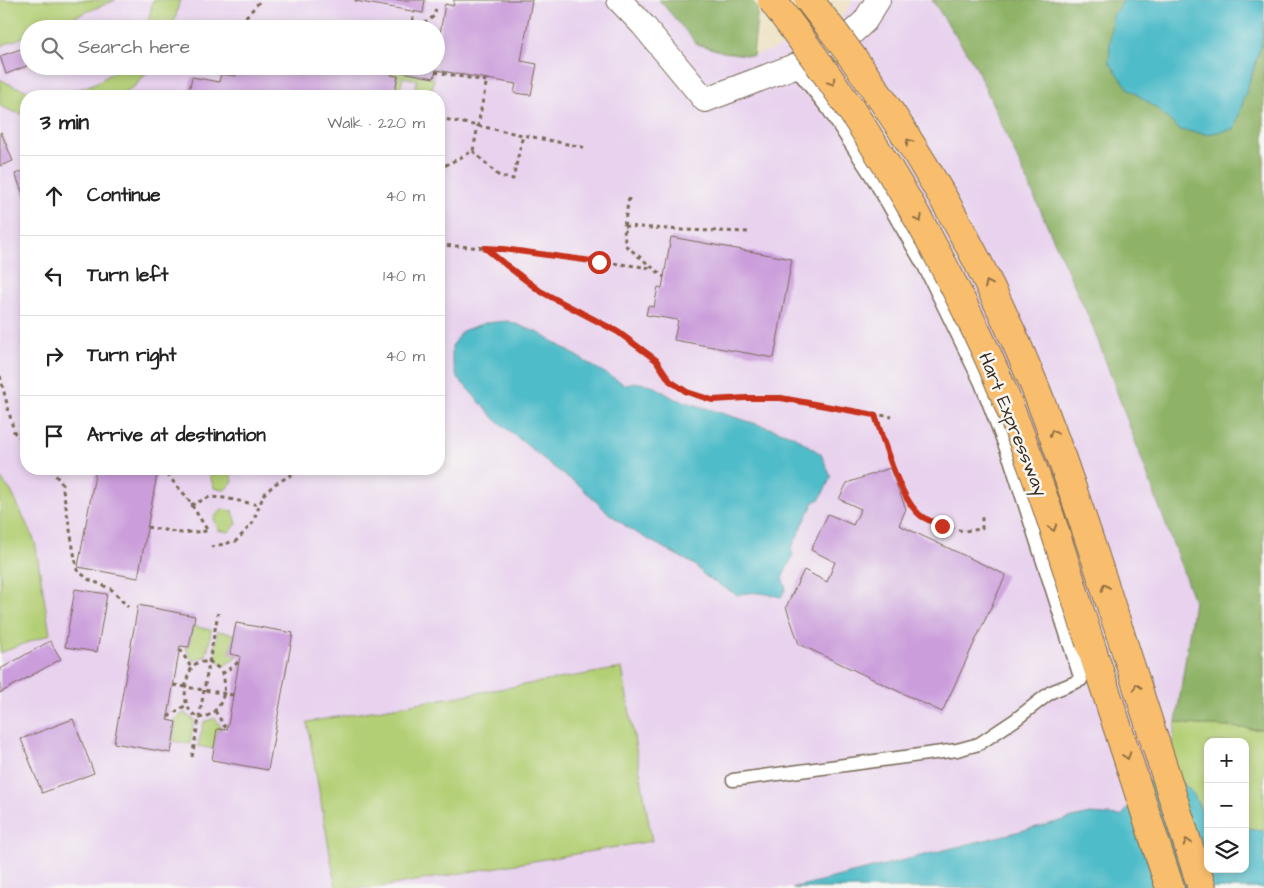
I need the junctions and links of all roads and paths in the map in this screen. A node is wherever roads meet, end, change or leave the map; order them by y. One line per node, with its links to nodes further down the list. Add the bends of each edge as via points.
1 (261, 0): 8 (path)
2 (619, 0): 11 (street, via 644,25 705,100)
3 (772, 0): 57 (highway, Hart Expressway, one-way to 57, bridge, via 896,179 980,338 1040,485)
4 (809, 0): 58 (highway, Hart Expressway, one-way to 4, bridge, via 1090,541 1034,386 1002,314 940,194 881,98)
5 (878, 0): 11 (street, via 865,21 831,52)
6 (436, 8): 10 (path)
7 (414, 12): 9 (path)
8 (243, 20)
9 (413, 20)
10 (429, 20)
11 (794, 66): 56 (lane, via 828,109 874,180 925,268 981,383 1010,459 1081,680 1051,692 979,744 957,750)
12 (445, 74): 14 (path, via 486,80)
13 (445, 119): 14 (path)
14 (478, 126): 15 (path); 17 (path)
15 (523, 135): 16 (path); 17 (path, via 514,179 499,176)
16 (587, 148)
17 (473, 151): 18 (path)
18 (445, 166)
19 (629, 198): 20 (path)
20 (624, 226): 21 (path); 24 (path, via 625,245)
21 (751, 232)
22 (445, 245): 23 (path)
23 (485, 248): 24 (path); 27 (path, via 540,291 618,332 656,360 670,381 687,392 712,400 781,398)
24 (652, 268): 25 (path)
25 (664, 277)
26 (0, 376): 29 (path, via 14,432)
27 (875, 415): 28 (path); 35 (path, via 909,504 922,517 963,531 982,529)
28 (892, 417)
29 (20, 438)
30 (55, 475): 38 (path, via 62,484 78,570 111,589)
31 (167, 475): 33 (path)
32 (290, 475): 34 (path, via 264,494)
33 (191, 505): 34 (path, via 210,497); 36 (path, via 208,531 181,533)
34 (259, 505): 37 (path, via 252,524 236,541)
35 (982, 515)
36 (147, 527)
37 (211, 547)
38 (128, 607)
39 (218, 614): 41 (path)
40 (180, 649): 43 (path)
41 (209, 661): 43 (path, via 197,663); 44 (path); 47 (path)
42 (240, 661): 44 (path)
43 (192, 669): 46 (path)
44 (222, 674): 48 (path)
45 (174, 685): 46 (path)
46 (185, 686): 47 (path); 50 (path)
47 (204, 690): 48 (path); 53 (path)
48 (224, 693): 49 (path); 51 (path)
49 (233, 695)
50 (186, 705): 52 (path); 53 (path)
51 (215, 711): 53 (path); 54 (path)
52 (168, 717)
53 (199, 718): 55 (path)
54 (227, 730)
55 (192, 757)
56 (733, 780)
57 (1170, 888)
58 (1202, 888)

